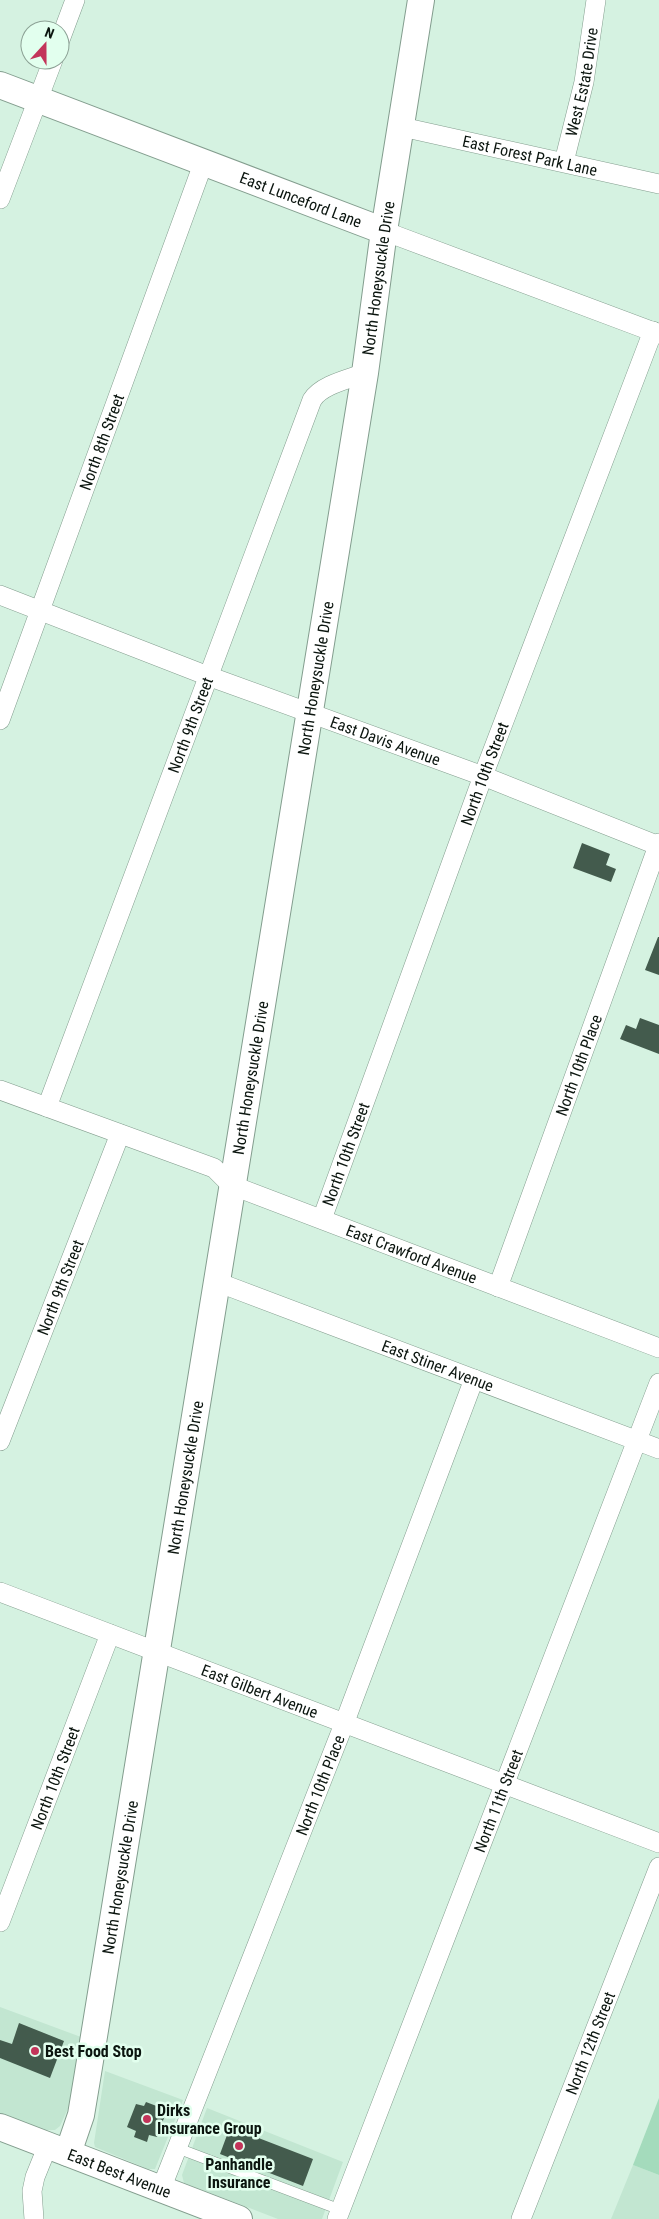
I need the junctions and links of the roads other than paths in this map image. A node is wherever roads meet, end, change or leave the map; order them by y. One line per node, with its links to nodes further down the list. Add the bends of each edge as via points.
1 (75, 0): 4 (street)
2 (421, 0): 8 (street, North Honeysuckle Drive)
3 (596, 0): 9 (street, West Estate Drive, via 584,82)
4 (68, 20)
5 (48, 70): 7 (street)
6 (0, 85): 7 (street, East Lunceford Lane)
7 (38, 99): 10 (street, East Lunceford Lane); 12 (street)
8 (402, 127): 9 (street, East Forest Park Lane); 13 (street, North Honeysuckle Drive)
9 (564, 162): 11 (street, East Forest Park Lane)
10 (203, 164): 13 (street, East Lunceford Lane); 17 (street, North 8th Street)
11 (659, 184)
12 (0, 199)
13 (384, 231): 14 (street, East Lunceford Lane); 15 (street, North Honeysuckle Drive)
14 (656, 332): 21 (street, North 10th Street)
15 (365, 373): 18 (street, North 9th Street, via 328,388 312,400); 19 (street, North Honeysuckle Drive)
16 (0, 595): 17 (street, East Davis Avenue)
17 (40, 611): 18 (street, East Davis Avenue); 20 (street, North 8th Street)
18 (208, 676): 19 (street, East Davis Avenue); 24 (street, North 9th Street)
19 (309, 713): 21 (street, East Davis Avenue); 26 (street, North Honeysuckle Drive)
20 (0, 720)
21 (483, 776): 22 (street, East Davis Avenue); 27 (street, North 10th Street)
22 (659, 845): 29 (street, North 10th Place)
23 (0, 1090): 24 (street, East Crawford Avenue)
24 (47, 1107): 25 (street, East Crawford Avenue)
25 (120, 1134): 26 (street, East Crawford Avenue, via 214,1168); 33 (street, North 9th Street)
26 (231, 1185): 27 (street, East Crawford Avenue); 28 (street, North Honeysuckle Drive)
27 (322, 1219): 29 (street, East Crawford Avenue)
28 (217, 1282): 31 (street, East Stiner Avenue); 38 (street, North Honeysuckle Drive)
29 (498, 1287): 30 (street, East Crawford Avenue)
30 (659, 1348)
31 (474, 1379): 34 (street, East Stiner Avenue); 39 (street, North 10th Place)
32 (659, 1383): 34 (street, North 11th Street)
33 (0, 1441)
34 (637, 1441): 35 (street, East Stiner Avenue); 40 (street, North 11th Street)
35 (659, 1449)
36 (0, 1592): 37 (street, East Gilbert Avenue)
37 (110, 1634): 38 (street, East Gilbert Avenue); 43 (street, North 10th Street)
38 (156, 1652): 39 (street, East Gilbert Avenue); 46 (street, North Honeysuckle Drive, via 84,2098 76,2132)
39 (344, 1724): 40 (street, East Gilbert Avenue); 45 (street, North 10th Place)
40 (506, 1785): 41 (street, East Gilbert Avenue); 48 (street, North 11th Street)
41 (659, 1843)
42 (659, 1867): 51 (street, North 12th Street)
43 (0, 1922)
44 (0, 2127): 46 (street, East Best Avenue)
45 (177, 2148): 47 (street, North 10th Place); 48 (lane)
46 (58, 2149): 47 (street, East Best Avenue); 49 (street, North Honeysuckle Drive, via 35,2177 32,2191)
47 (161, 2189): 50 (street, East Best Avenue)
48 (339, 2214)
49 (34, 2219)
50 (239, 2219)
51 (521, 2219)

